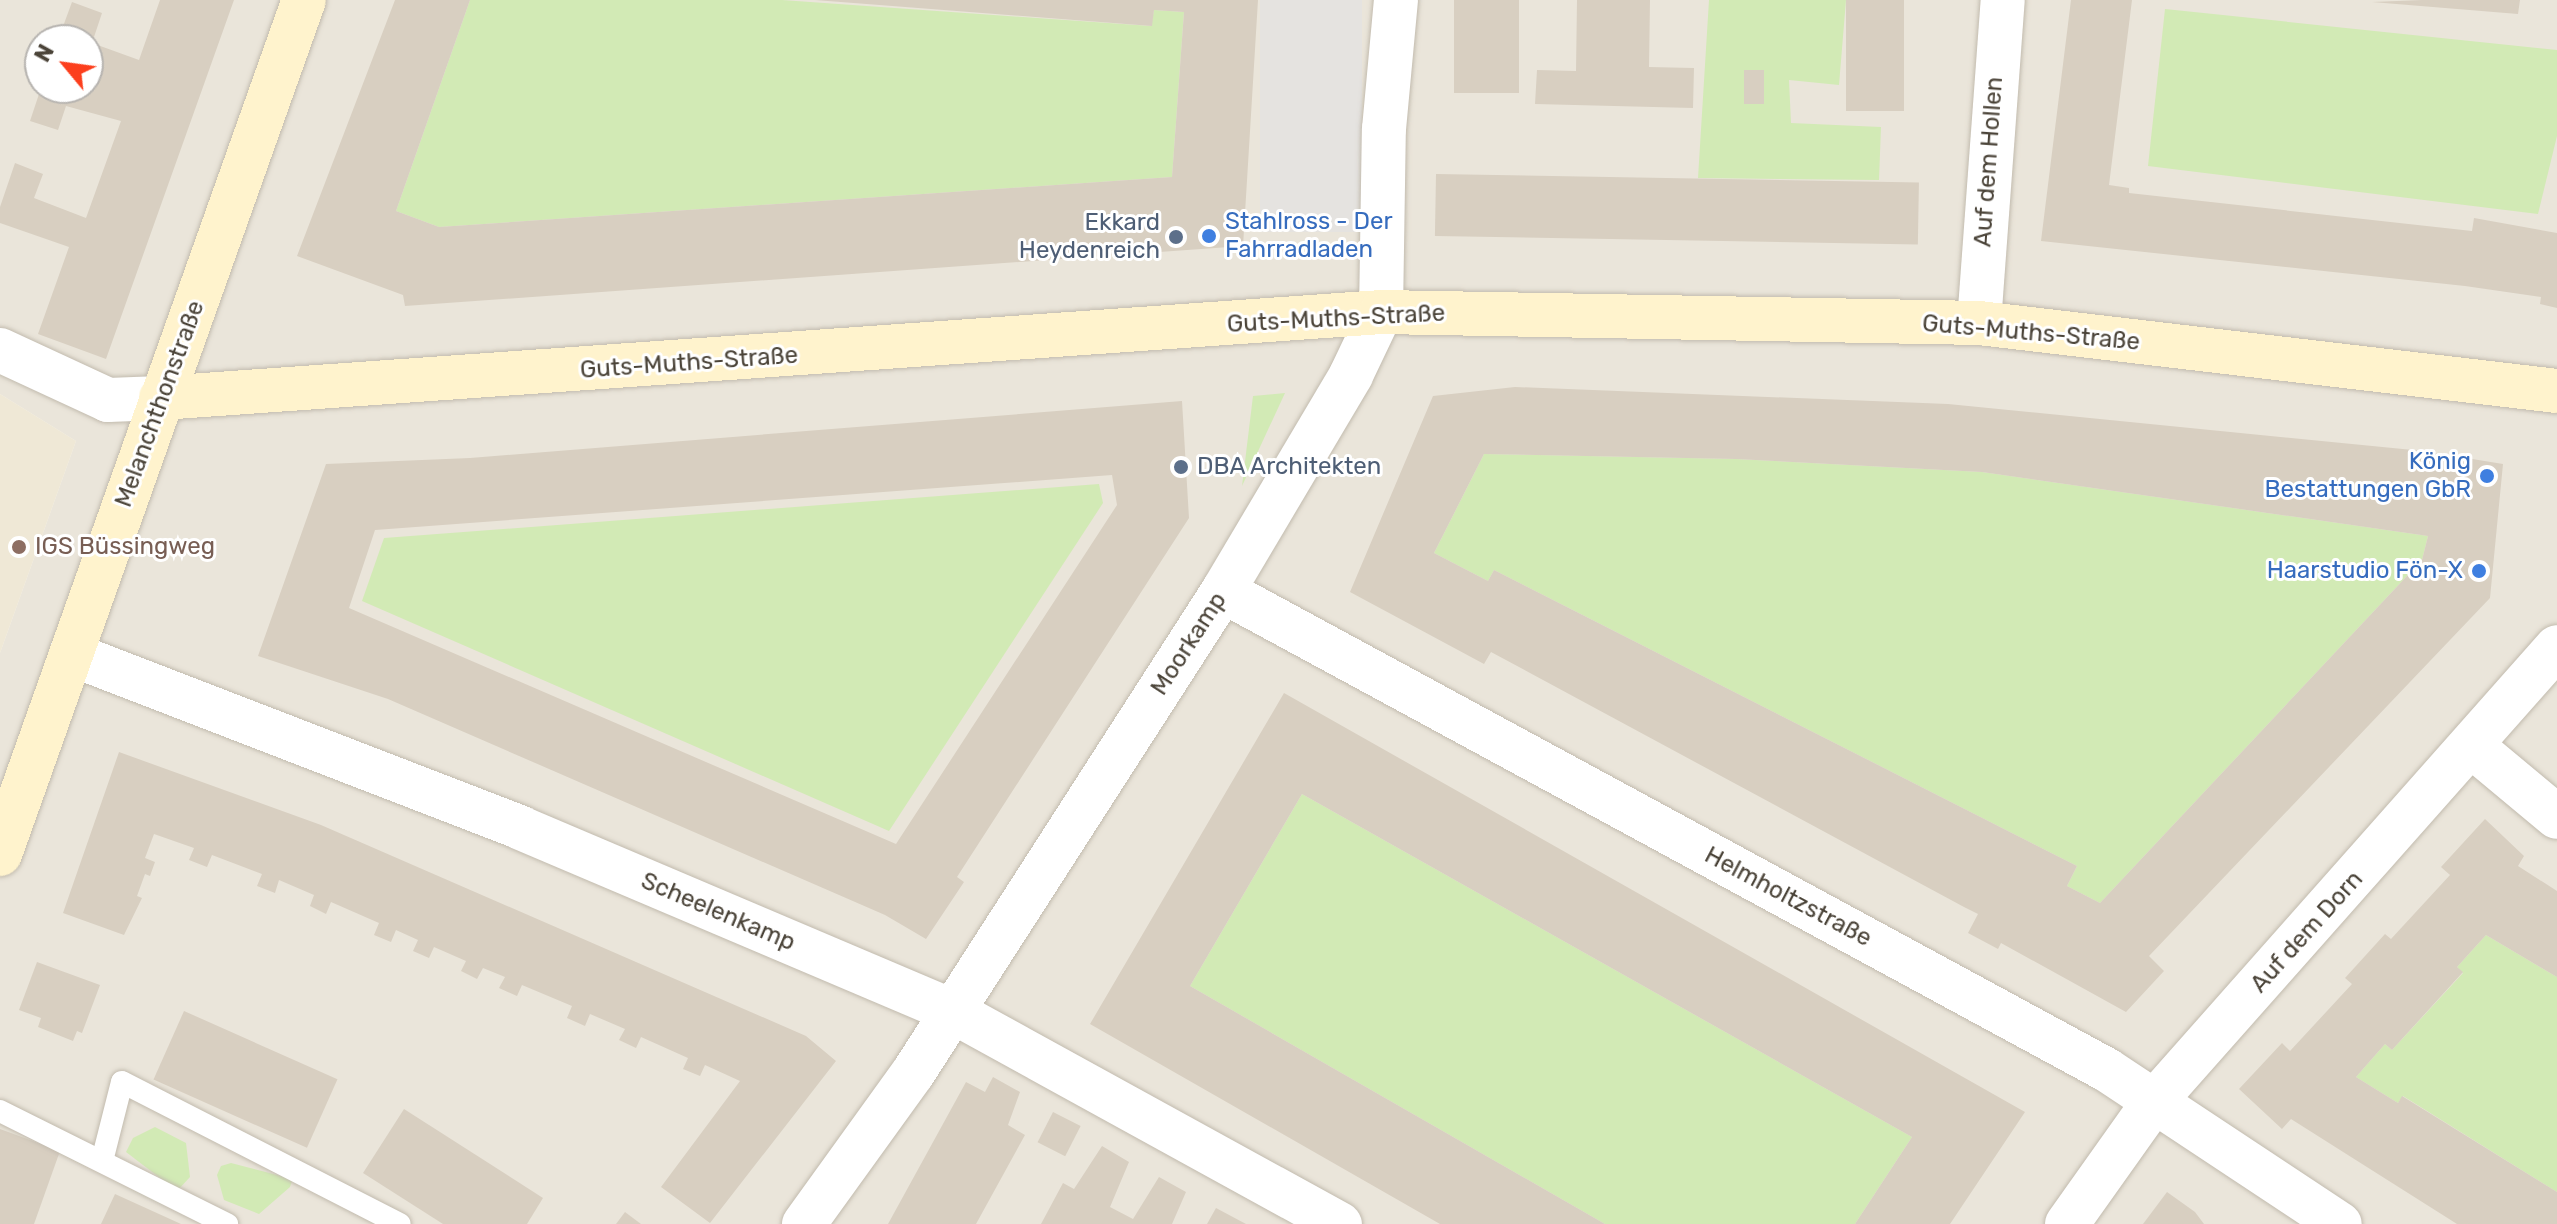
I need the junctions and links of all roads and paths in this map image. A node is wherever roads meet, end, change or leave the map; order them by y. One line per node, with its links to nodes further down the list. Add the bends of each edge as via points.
1 (304, 0): 8 (street, Melanchthonstraße)
2 (1396, 0): 4 (street, Moorkamp, via 1384,129)
3 (2003, 0): 5 (street, Auf dem Hollen)
4 (1381, 312): 5 (street, Guts-Muths-Straße); 8 (street, Guts-Muths-Straße); 9 (street, Moorkamp, via 1330,412)
5 (1979, 323): 7 (street, Guts-Muths-Straße)
6 (0, 350): 8 (street, via 108,400)
7 (2557, 391)
8 (161, 398): 11 (street, Melanchthonstraße)
9 (1223, 591): 15 (street, Moorkamp); 16 (street, Helmholtzstraße, via 2107,1070)
10 (2557, 647): 12 (street, Auf dem Dorn)
11 (71, 654): 14 (street, Melanchthonstraße); 15 (street, Scheelenkamp, via 521,828)
12 (2473, 747): 13 (street); 16 (street, Auf dem Dorn)
13 (2557, 817)
14 (0, 854)
15 (950, 1010): 21 (street, Moorkamp, via 913,1073); 22 (street, Scheelenkamp)
16 (2153, 1103): 23 (street, Auf dem Dorn); 24 (street, Helmholtzstraße)
17 (0, 1111): 18 (lane)
18 (102, 1161): 19 (lane); 20 (lane, via 122,1082)
19 (227, 1224)
20 (400, 1224)
21 (804, 1224)
22 (1340, 1224)
23 (2067, 1224)
24 (2340, 1224)

